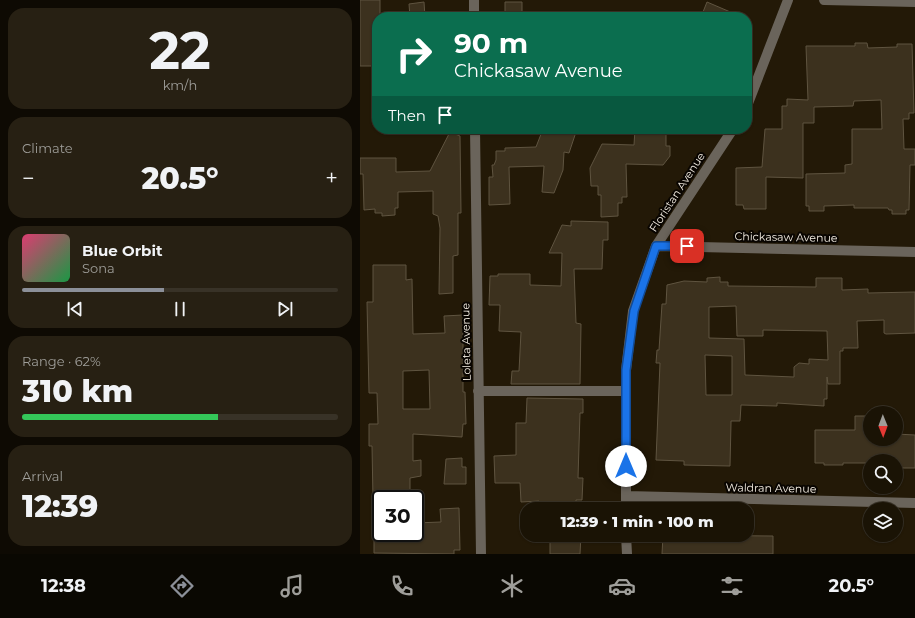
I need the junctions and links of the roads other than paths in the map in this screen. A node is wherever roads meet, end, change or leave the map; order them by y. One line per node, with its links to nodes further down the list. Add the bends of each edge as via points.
1 (474, 0): 5 (street)
2 (788, 0): 6 (street)
3 (824, 0): 4 (street)
4 (915, 2)
5 (474, 12)
6 (752, 93)
7 (475, 134): 11 (street, Loleta Avenue)
8 (730, 134): 9 (street, Floristan Avenue)
9 (656, 246): 10 (street, Chickasaw Avenue); 12 (street, Floristan Avenue, via 634,311 626,370)
10 (915, 252)
11 (478, 391): 12 (street); 17 (street, Loleta Avenue)
12 (626, 391): 13 (street, Floristan Avenue)
13 (626, 496): 14 (street, Floristan Avenue); 15 (street, Waldran Avenue)
14 (626, 502)
15 (915, 503)
16 (626, 542): 18 (street)
17 (480, 554)
18 (627, 554)

